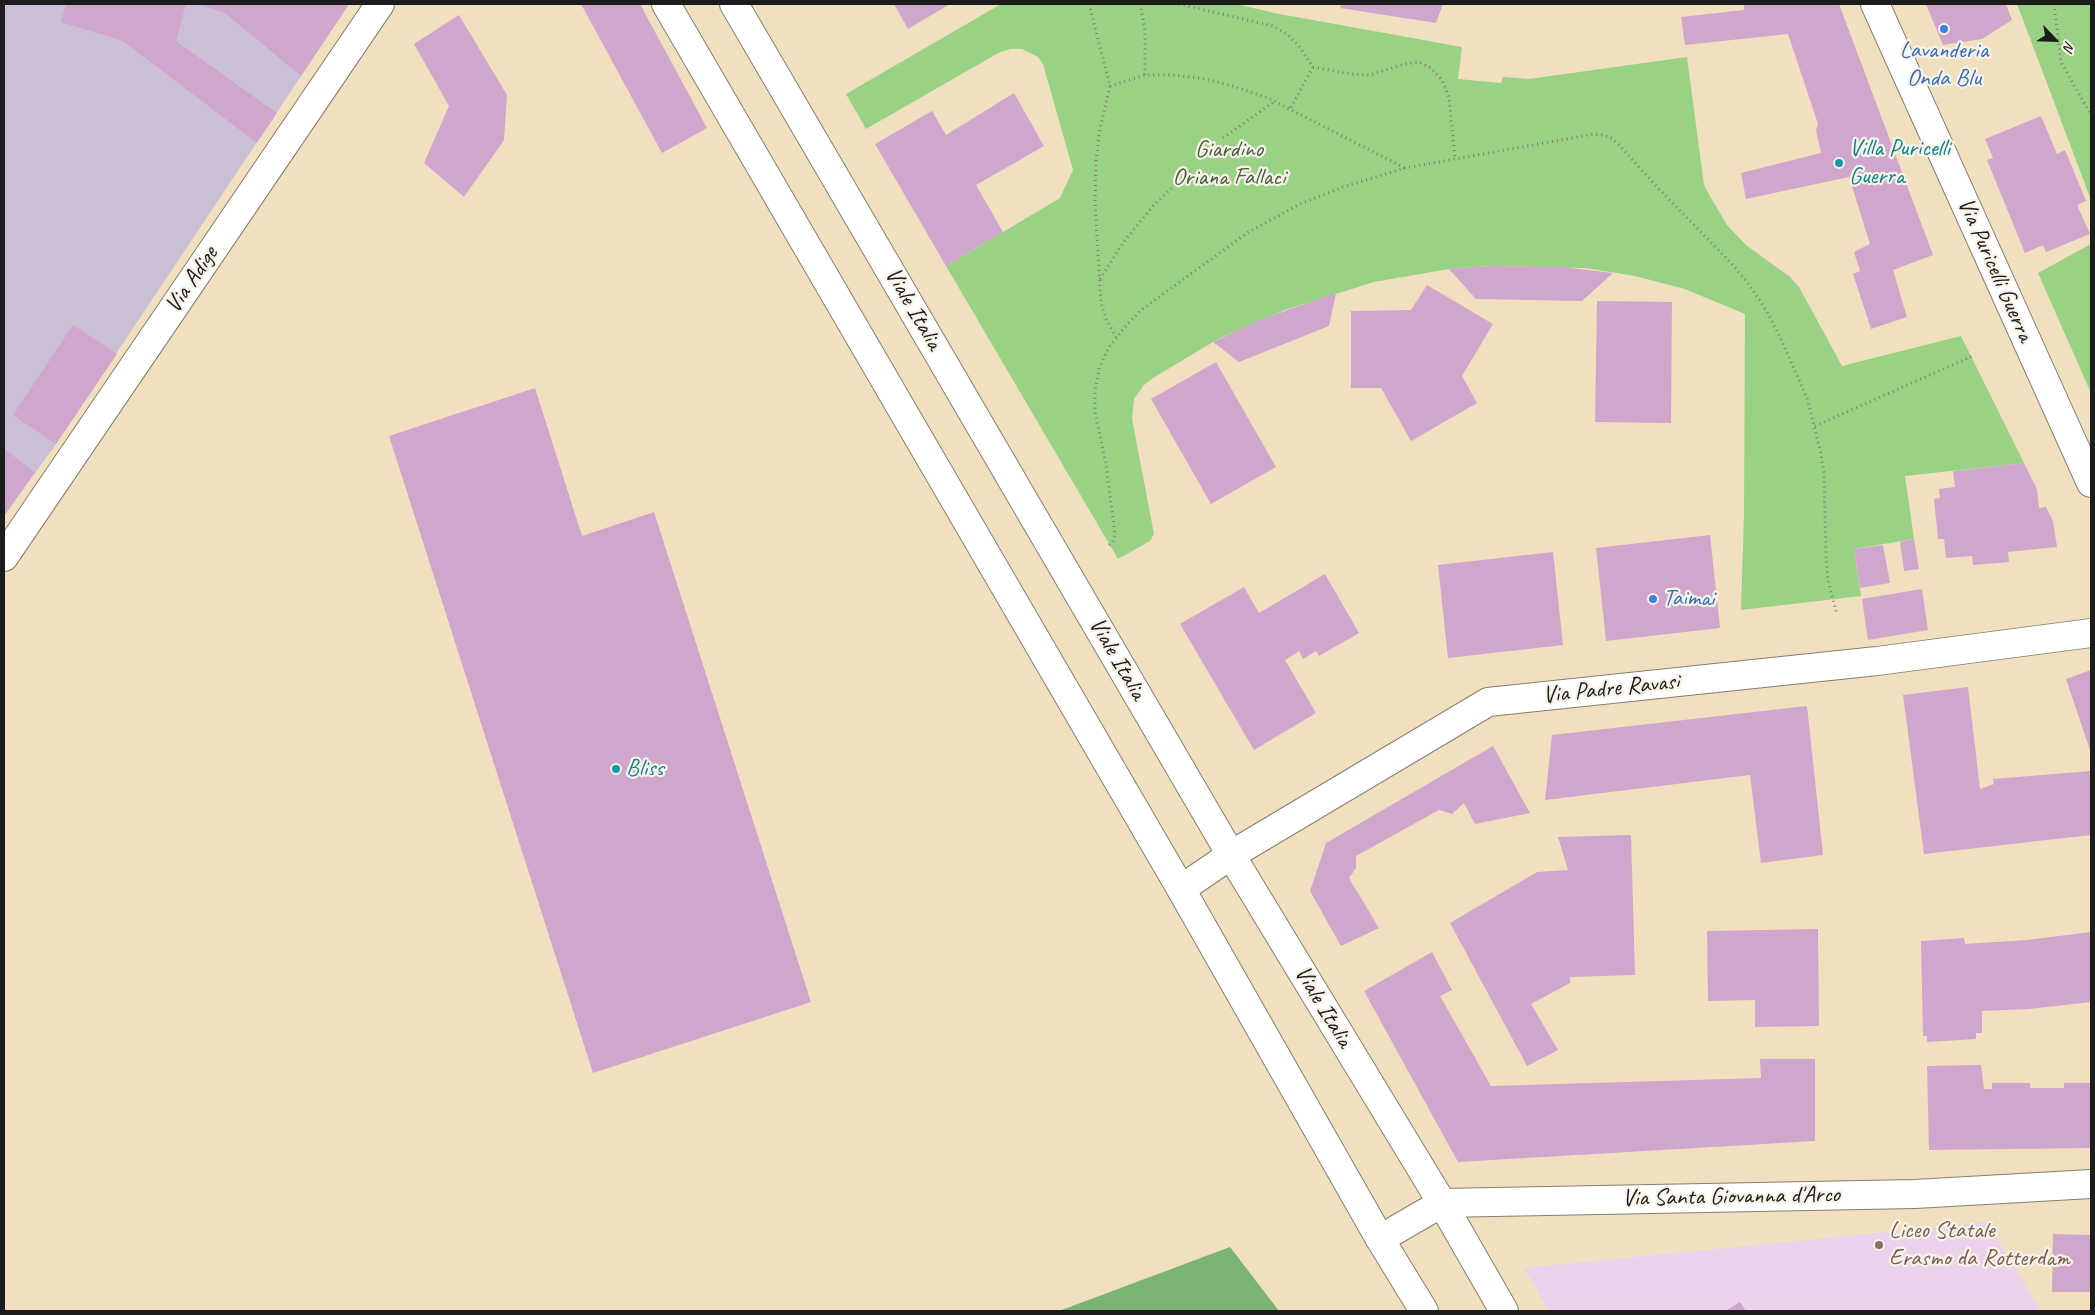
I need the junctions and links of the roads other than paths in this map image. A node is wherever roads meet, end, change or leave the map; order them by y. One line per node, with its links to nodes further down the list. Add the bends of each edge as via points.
1 (380, 4): 6 (main road, Via Adige)
2 (666, 4): 9 (main road)
3 (734, 4): 8 (main road, Viale Italia)
4 (1881, 10): 5 (main road, Via Puricelli Guerra)
5 (2091, 483)
6 (4, 557)
7 (2091, 633): 8 (main road, Via Padre Ravasi, via 1868,662 1488,702)
8 (1231, 855): 9 (main road, Via Padre Ravasi); 11 (main road, Viale Italia)
9 (1182, 889): 12 (main road)
10 (2091, 1184): 11 (main road, Via Santa Giovanna d'Arco, via 1916,1194)
11 (1442, 1203): 12 (main road, Via Santa Giovanna d'Arco); 14 (main road, Viale Italia)
12 (1380, 1239): 13 (main road)
13 (1424, 1311)
14 (1504, 1311)

